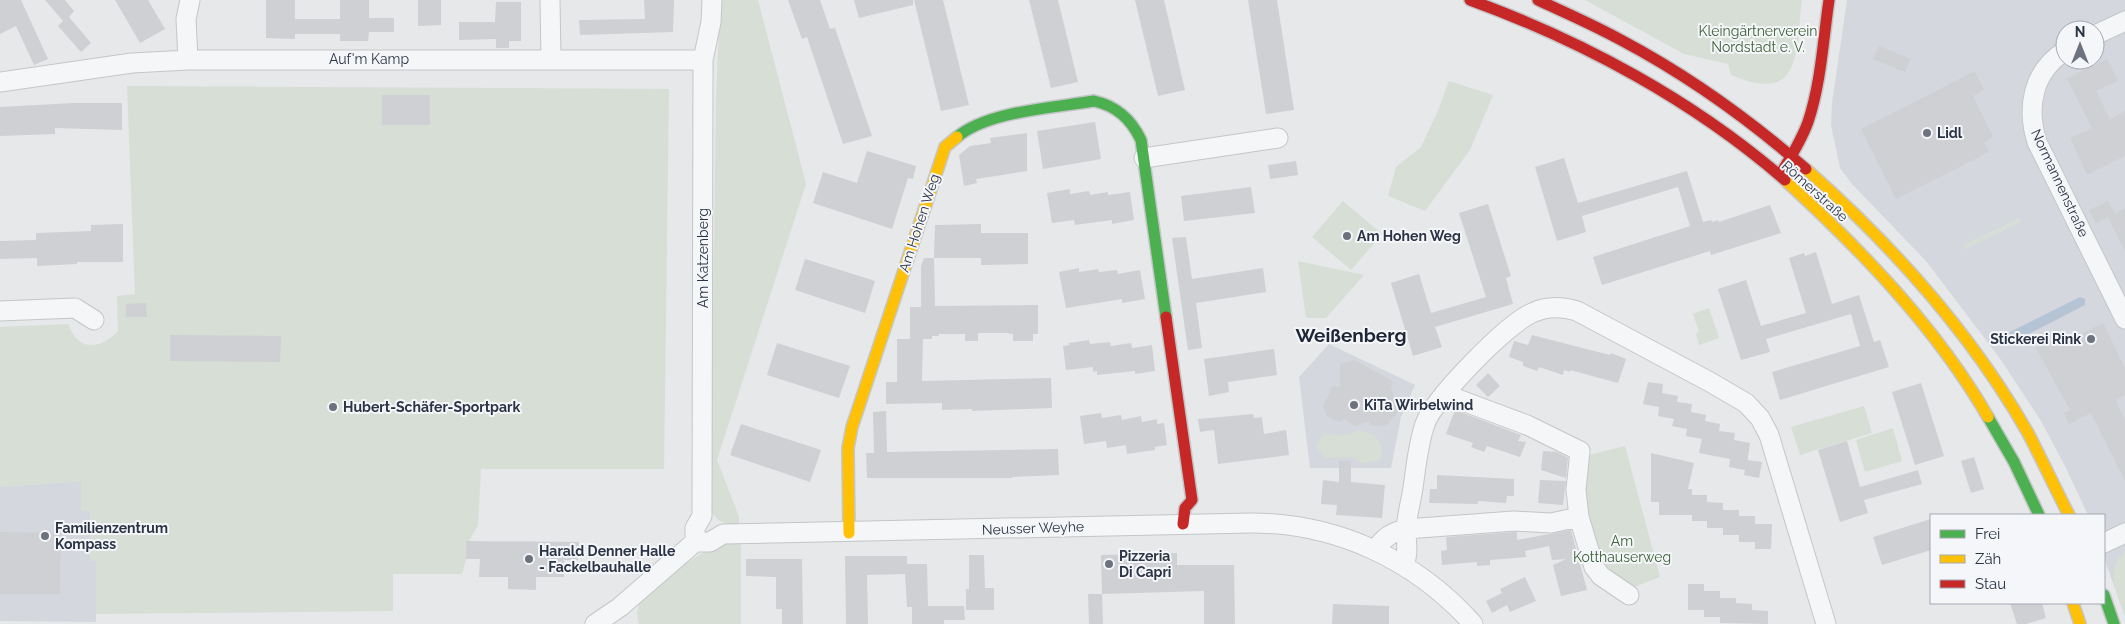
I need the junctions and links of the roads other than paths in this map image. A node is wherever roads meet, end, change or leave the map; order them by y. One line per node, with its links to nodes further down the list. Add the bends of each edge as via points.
1 (190, 0): 11 (street, via 186,19)
2 (550, 0): 9 (street)
3 (712, 0): 12 (street, Am Katzenberg)
4 (1470, 0): 17 (main road, Römerstraße, via 1582,48 1648,84 1732,138)
5 (1538, 0): 15 (main road, Römerstraße, via 1574,15 1650,56 1720,100)
6 (1829, 0): 15 (main road, via 1813,104)
7 (2125, 21): 8 (street)
8 (2105, 30)
9 (551, 59): 11 (street, Auf'm Kamp); 12 (street, Auf'm Kamp)
10 (2055, 59): 19 (street, Normannenstraße, via 2037,82 2031,106 2037,142)
11 (188, 60): 13 (street, Auf'm Kamp, via 132,63)
12 (704, 60): 25 (street, Am Katzenberg)
13 (0, 82)
14 (1278, 138): 16 (street)
15 (1792, 156): 17 (main road); 24 (main road, Römerstraße, via 1875,233 1952,322 2028,433)
16 (1144, 158): 22 (main road, Am Hohen Weg); 30 (main road, Am Hohen Weg, via 1141,140 1127,118 1112,107 1094,101 989,119 968,128 945,148 851,434 848,448)
17 (1779, 177): 23 (main road, Römerstraße, via 1857,250 1926,329 1988,417)
18 (0, 311): 20 (street, via 75,308)
19 (2125, 319)
20 (94, 320)
21 (1444, 394): 26 (street, via 1527,425 1580,451 1576,490); 29 (street, via 1425,422); 42 (street, via 1503,334 1531,314 1562,307 1577,311 1732,395 1760,418 1769,435)
22 (1192, 500): 27 (main road, Am Hohen Weg, via 1185,508); 28 (street, Am Hohen Weg, via 1205,513)
23 (2039, 514)
24 (2069, 514)
25 (702, 516): 31 (street); 33 (street, Am Katzenberg, via 695,528)
26 (1579, 517): 29 (street, via 1551,523 1514,521); 37 (street, via 1594,567 1605,580)
27 (1183, 524): 28 (street, Neusser Weyhe); 30 (street, Neusser Weyhe)
28 (1206, 524): 35 (street, Neusser Weyhe, via 1305,526)
29 (1406, 529): 35 (street, via 1386,537); 36 (street, via 1408,548)
30 (848, 533): 31 (street, Neusser Weyhe)
31 (723, 534): 33 (street, Neusser Weyhe, via 710,542)
32 (2125, 534): 34 (street)
33 (695, 542): 40 (street, Neusser Weyhe)
34 (2105, 543)
35 (1376, 550): 36 (street, Neusser Weyhe)
36 (1404, 566): 41 (street, Neusser Weyhe, via 1450,600)
37 (1629, 594)
38 (2105, 598): 44 (main road)
39 (2073, 604): 43 (main road)
40 (595, 624)
41 (1473, 624)
42 (1826, 624)
43 (2080, 624)
44 (2114, 624)

